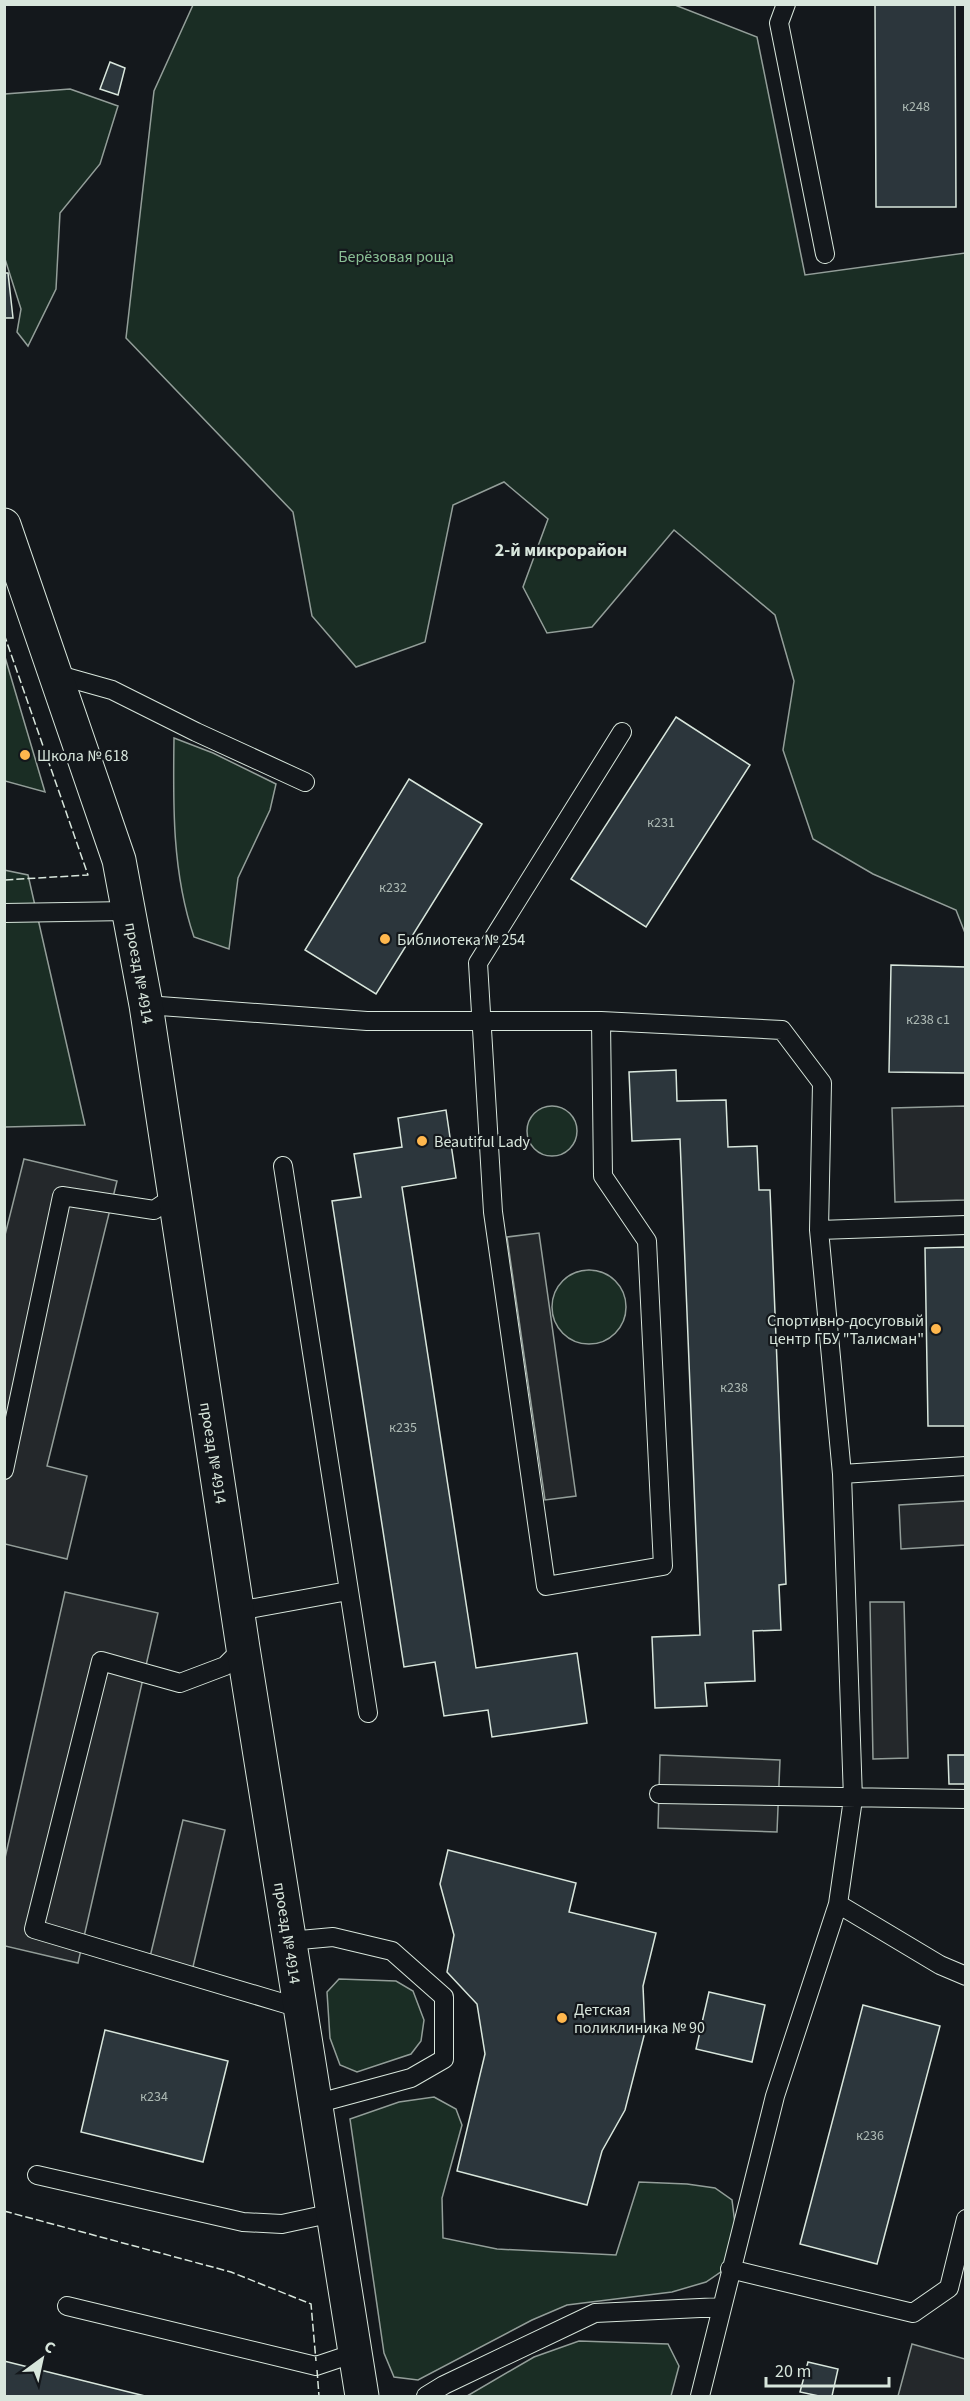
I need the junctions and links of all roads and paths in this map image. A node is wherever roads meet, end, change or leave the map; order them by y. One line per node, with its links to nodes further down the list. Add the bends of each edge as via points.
1 (786, 4): 2 (lane, via 779,23)
2 (825, 254)
3 (4, 525): 4 (street, проезд № 4914)
4 (55, 675): 6 (lane, via 112,690); 7 (street, проезд № 4914, via 119,860)
5 (622, 732): 10 (lane, via 478,963)
6 (305, 783)
7 (129, 911): 8 (lane); 9 (street, проезд № 4914)
8 (4, 913)
9 (146, 1005): 10 (lane, via 367,1021); 13 (street, проезд № 4914)
10 (482, 1021): 11 (lane); 11 (lane, via 493,1212 546,1586 663,1566 647,1241 603,1176)
11 (601, 1021): 15 (lane, via 782,1030 822,1083)
12 (283, 1166): 19 (lane)
13 (175, 1196): 17 (lane, via 154,1210 62,1196); 20 (street, проезд № 4914)
14 (966, 1225): 15 (lane)
15 (819, 1230): 18 (lane)
16 (966, 1466): 18 (lane)
17 (4, 1470)
18 (842, 1474): 24 (lane)
19 (348, 1591): 20 (lane); 22 (lane)
20 (238, 1611): 21 (street, проезд № 4914)
21 (243, 1648): 27 (street, проезд № 4914); 29 (lane, via 225,1666 180,1683 101,1661 34,1929)
22 (368, 1713)
23 (659, 1794): 24 (lane)
24 (853, 1799): 25 (lane); 26 (lane)
25 (966, 1799)
26 (838, 1904): 28 (lane, via 940,1965); 34 (lane, via 775,2096)
27 (289, 1941): 29 (street, проезд № 4914); 30 (lane, via 333,1937 392,1951 444,1997 444,2060 411,2078)
28 (966, 1976)
29 (299, 2005): 30 (street, проезд № 4914)
30 (315, 2104): 32 (street, проезд № 4914)
31 (37, 2175): 32 (lane, via 243,2222 282,2224)
32 (333, 2213): 37 (street, проезд № 4914)
33 (966, 2219): 34 (lane, via 949,2288 913,2313)
34 (730, 2269): 36 (lane)
35 (67, 2306): 37 (lane, via 316,2366)
36 (721, 2307): 39 (lane, via 596,2313); 40 (lane)
37 (355, 2354): 38 (street, проезд № 4914)
38 (362, 2397)
39 (426, 2397)
40 (700, 2397)

